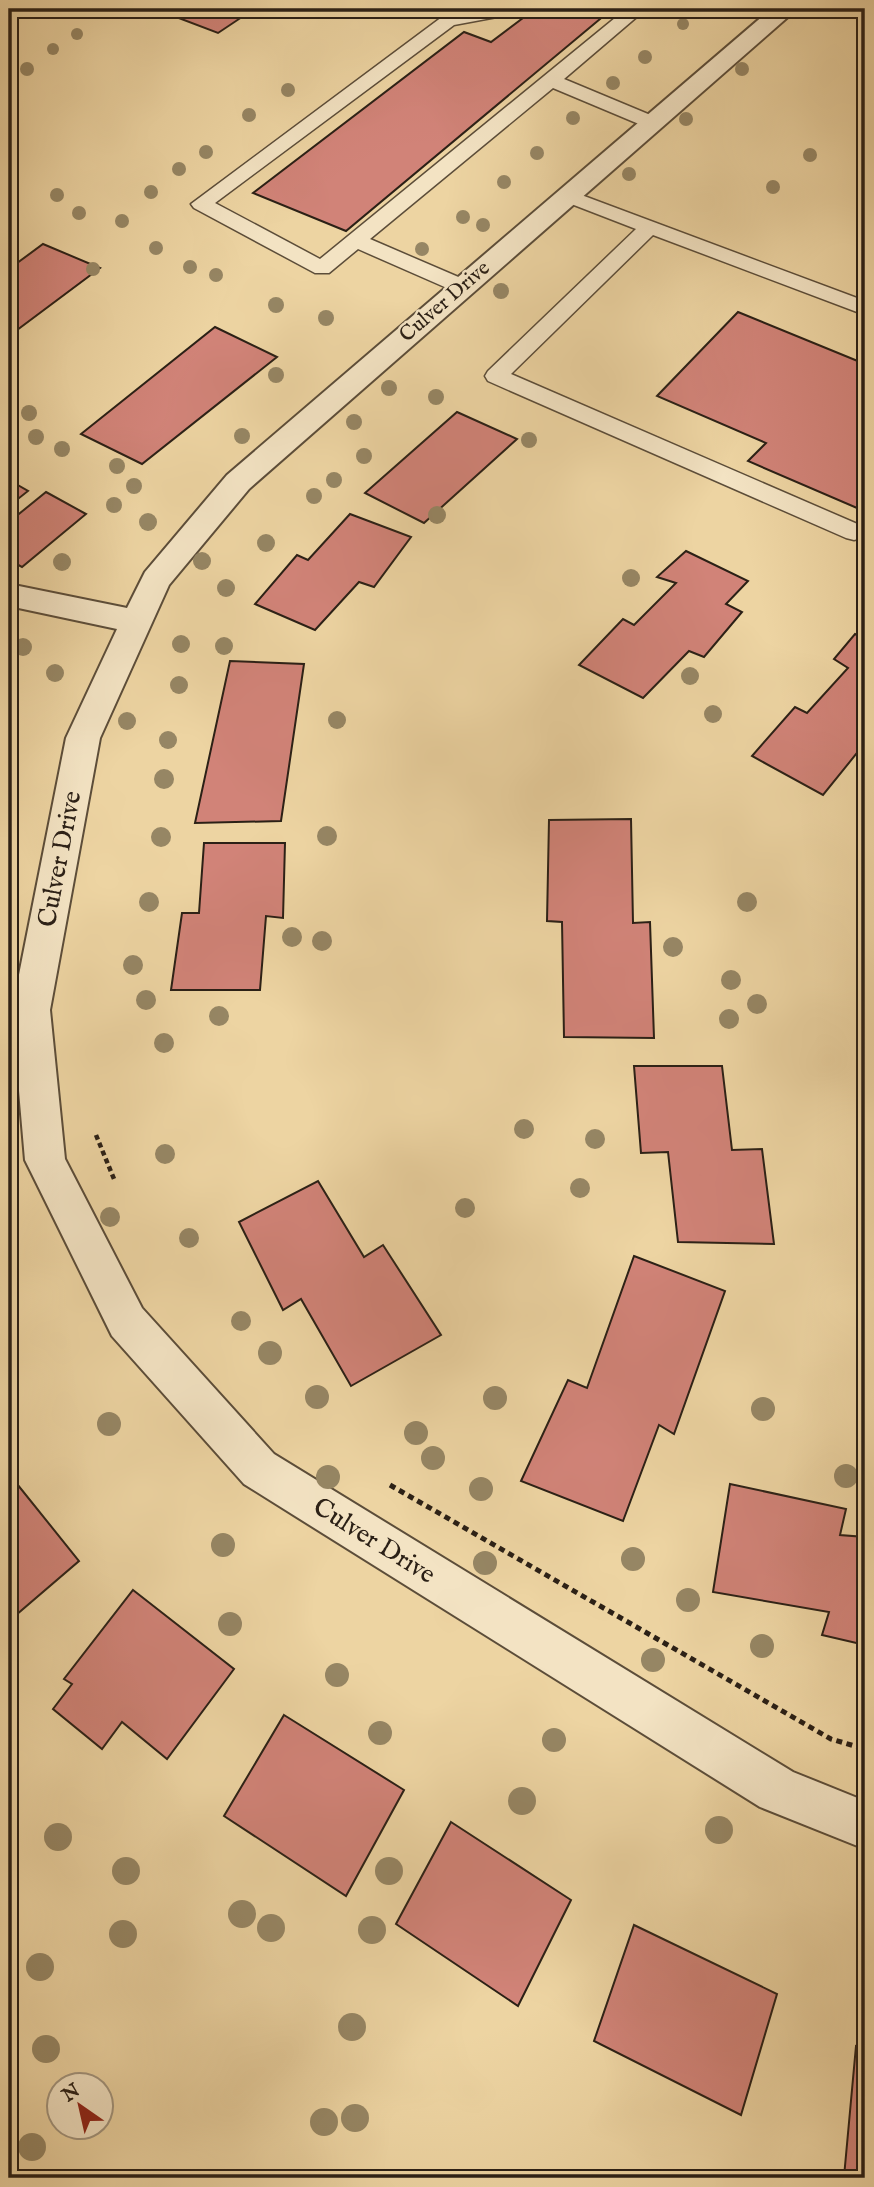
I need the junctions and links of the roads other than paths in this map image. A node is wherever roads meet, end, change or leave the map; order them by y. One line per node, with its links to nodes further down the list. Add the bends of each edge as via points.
1 (637, 9): 4 (lane)
2 (785, 9): 5 (street, Culver Drive)
3 (489, 10): 8 (lane, via 448,21 201,204 322,268)
4 (550, 80): 5 (lane); 8 (lane)
5 (653, 122): 6 (street, Culver Drive)
6 (568, 196): 7 (lane); 9 (street, Culver Drive)
7 (649, 227): 10 (lane); 11 (lane, via 496,376)
8 (356, 240): 9 (lane)
9 (463, 287): 13 (street, Culver Drive, via 238,482 156,579)
10 (865, 308)
11 (854, 532)
12 (9, 594): 13 (street)
13 (137, 622): 14 (street, Culver Drive, via 83,738 31,1010)
14 (24, 1115): 15 (street, Culver Drive, via 127,1322 259,1469 777,1790)
15 (865, 1825)

